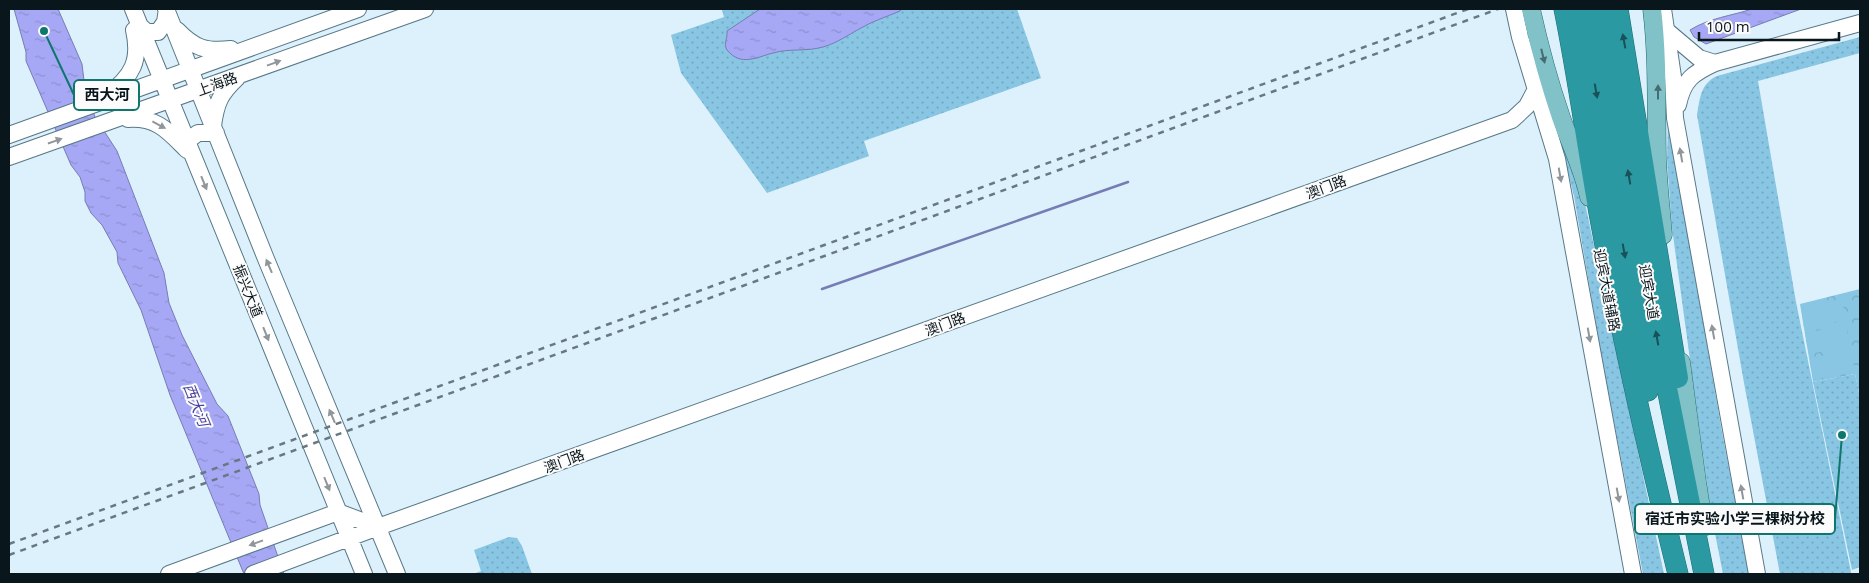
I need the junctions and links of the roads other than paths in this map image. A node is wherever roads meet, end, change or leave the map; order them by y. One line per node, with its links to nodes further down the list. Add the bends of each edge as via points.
1 (131, 9): 14 (street, 振兴大道); 27 (street, via 138,48 136,59 123,81)
2 (166, 9): 14 (street, via 165,22 158,32 146,32); 15 (street, 振兴大道)
3 (358, 9): 17 (street, 上海路)
4 (425, 9): 21 (street, 上海路, one-way to 4)
5 (1514, 9): 24 (street)
6 (1531, 9): 45 (main road, 迎宾大道辅路, one-way to 45, via 1561,117 1588,193 1658,526)
7 (1564, 9): 45 (highway, via 1602,228 1640,419)
8 (1582, 9): 45 (highway, 迎宾大道, one-way to 45)
9 (1600, 9): 36 (highway, 迎宾大道, one-way to 9)
10 (1618, 9): 36 (highway, one-way to 10, via 1678,377)
11 (1652, 9): 47 (main road, one-way to 11, via 1663,241)
12 (1663, 9): 16 (street)
13 (1860, 23): 19 (street)
14 (140, 26): 22 (street, 振兴大道)
15 (174, 27): 17 (street, via 200,48 216,51); 20 (street, 振兴大道)
16 (1667, 31): 19 (street, via 1693,54); 28 (street)
17 (253, 47): 18 (street, 上海路)
18 (226, 56): 20 (street, 上海路); 21 (street, via 226,69 230,74)
19 (1715, 63): 28 (street, via 1686,81)
20 (191, 68): 22 (street, 上海路); 23 (street, 振兴大道)
21 (239, 76): 23 (street, 上海路); 32 (street, via 218,101)
22 (161, 79): 25 (street, 上海路); 26 (street, 振兴大道)
23 (199, 90): 26 (street, 上海路); 32 (street, 振兴大道)
24 (1535, 91): 30 (street, via 1527,106); 31 (street)
25 (120, 94): 27 (street, 上海路); 29 (street, via 125,109)
26 (170, 100): 29 (street, 上海路); 34 (street, 振兴大道)
27 (97, 103): 33 (street, 上海路)
28 (1675, 118): 48 (street, one-way to 28)
29 (116, 120): 34 (street, one-way to 34, via 142,118 157,123); 35 (street, 上海路, one-way to 29)
30 (1512, 120): 31 (street, via 1530,121); 38 (street, 澳门路)
31 (1546, 129): 44 (street, one-way to 44, via 1557,159)
32 (215, 130): 34 (street, via 198,133); 38 (street, 振兴大道, one-way to 32)
33 (9, 135)
34 (190, 148): 37 (street, 振兴大道, one-way to 37)
35 (9, 158)
36 (1689, 505): 46 (highway, 迎宾大道)
37 (338, 512): 38 (street); 39 (street, 振兴大道); 40 (street, one-way to 40)
38 (378, 527): 39 (street, 澳门路); 43 (street, 振兴大道)
39 (349, 538): 41 (street, 澳门路); 42 (street, 振兴大道)
40 (169, 574)
41 (253, 574)
42 (364, 574)
43 (397, 574)
44 (1633, 574)
45 (1678, 574)
46 (1704, 574)
47 (1710, 574)
48 (1757, 574)

